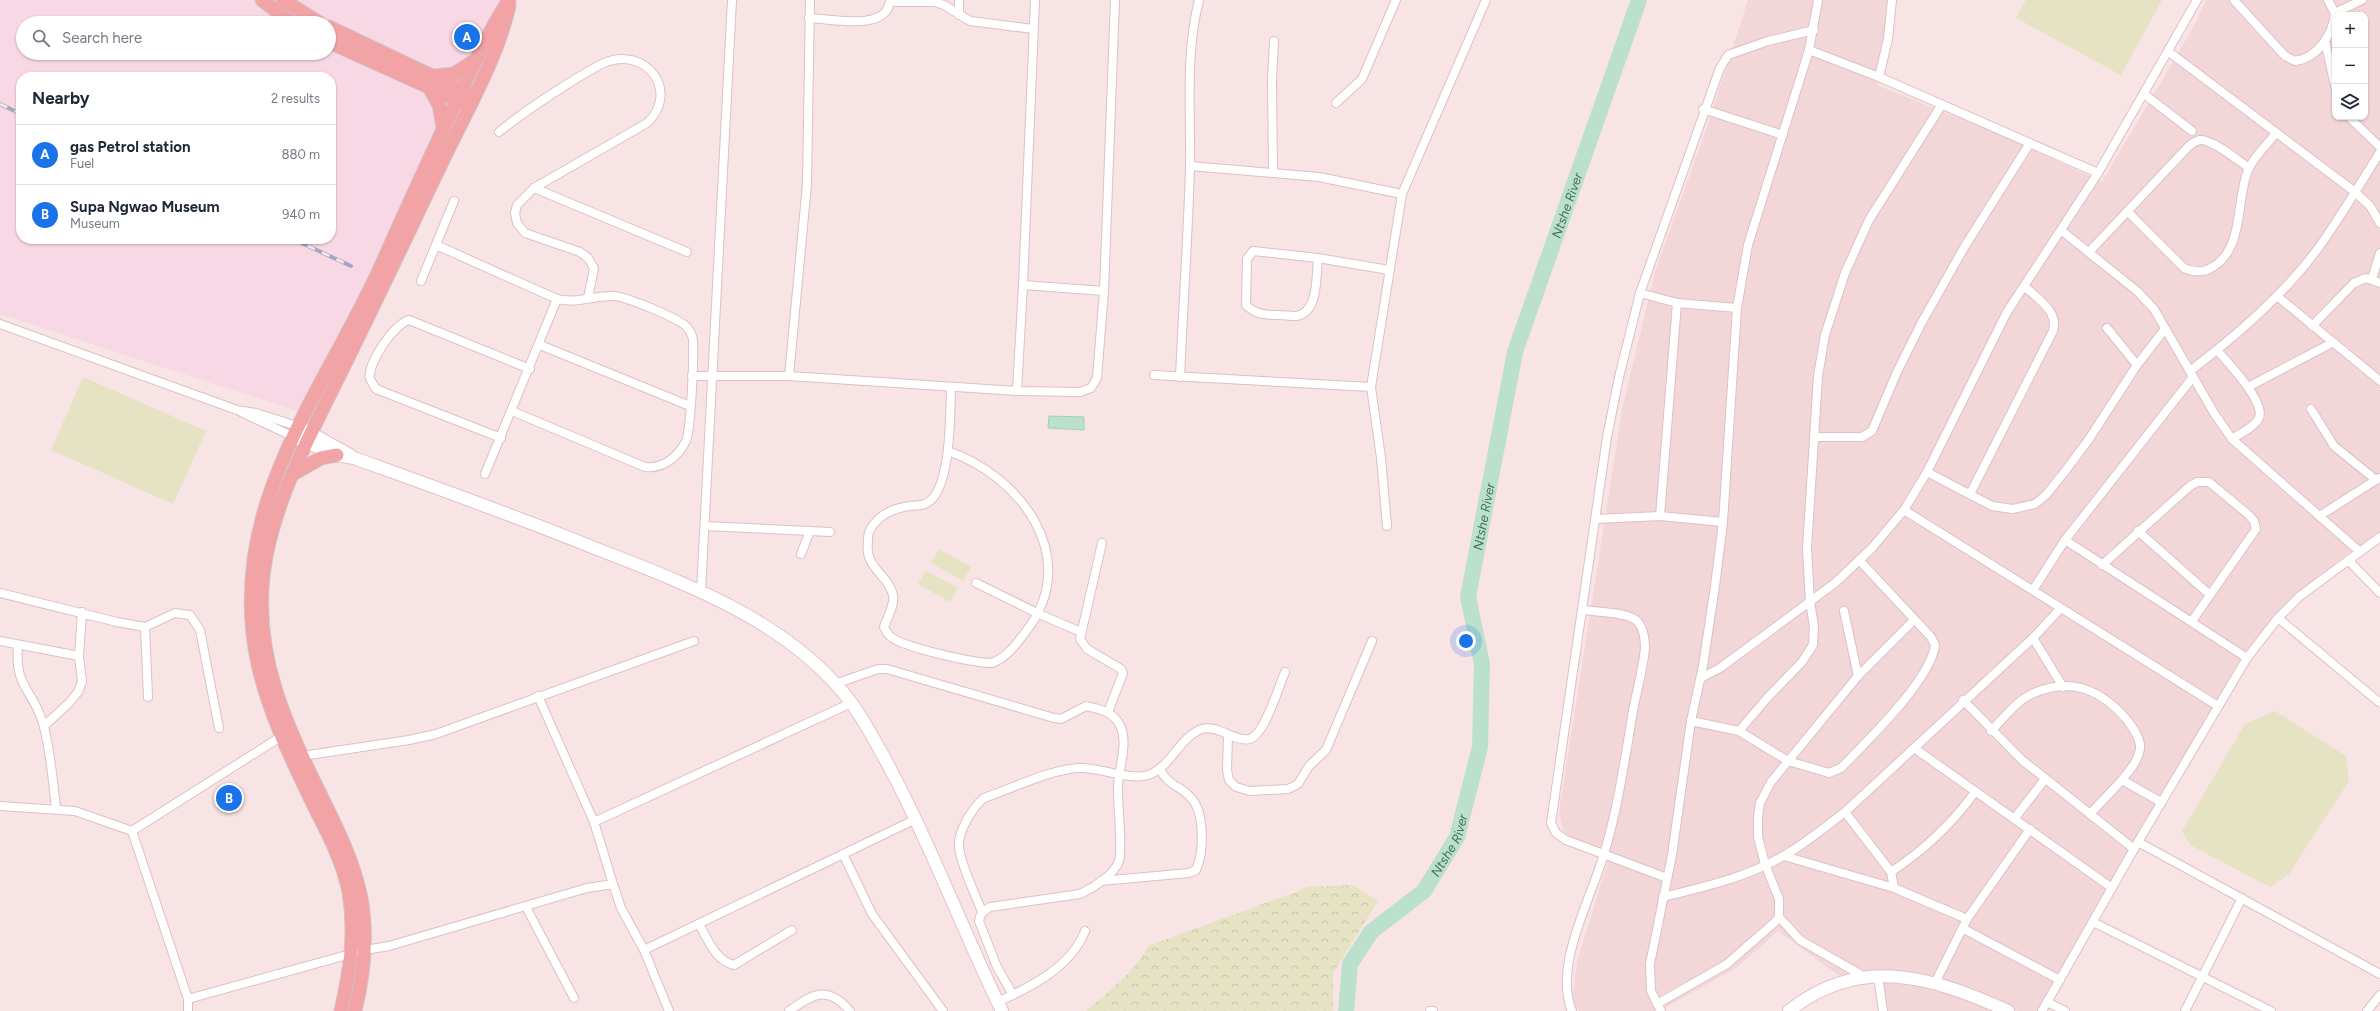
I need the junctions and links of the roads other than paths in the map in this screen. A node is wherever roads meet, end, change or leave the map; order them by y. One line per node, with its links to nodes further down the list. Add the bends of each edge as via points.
1 (283, 0): 23 (main road)
2 (510, 0): 36 (main road, via 494,23); 41 (main road, via 504,28)
3 (732, 0): 96 (street)
4 (810, 0): 24 (street)
5 (959, 0): 21 (street)
6 (1035, 0): 26 (street)
7 (1115, 0): 76 (street)
8 (1199, 0): 54 (street, via 1191,50 1188,106)
9 (1396, 0): 42 (street, via 1362,79)
10 (1486, 0): 60 (street)
11 (1818, 0): 28 (street)
12 (1892, 0): 37 (street, via 1888,39)
13 (2197, 0): 35 (street)
14 (2234, 0): 31 (street, via 2290,60 2299,61 2309,57)
15 (2328, 0): 19 (street)
16 (2362, 0): 20 (street)
17 (266, 1): 22 (main road)
18 (890, 1): 21 (street, via 935,2); 24 (street, via 889,10 870,21)
19 (2334, 12)
20 (2337, 12)
21 (959, 15): 26 (street, via 978,23)
22 (284, 16)
23 (309, 16)
24 (809, 18): 95 (street, via 807,184)
25 (2332, 21): 31 (street)
26 (1033, 29): 74 (street)
27 (336, 30): 29 (main road)
28 (1814, 30): 34 (street); 44 (street, via 1768,41 1728,55)
29 (344, 34): 32 (main road); 38 (main road)
30 (1274, 41): 56 (street)
31 (2325, 41): 39 (street)
32 (336, 42)
33 (336, 45): 38 (main road)
34 (1809, 50): 37 (street); 50 (street)
35 (2169, 52): 40 (street); 49 (street)
36 (476, 60): 38 (main road, via 454,74); 41 (main road)
37 (1879, 77): 43 (street)
38 (431, 82): 41 (main road); 46 (main road)
39 (2335, 84)
40 (2144, 94): 47 (street); 57 (street)
41 (465, 98): 46 (main road); 107 (main road, via 384,286)
42 (1336, 103)
43 (1941, 106): 51 (street); 108 (street, via 1868,220 1845,273 1825,335 1818,376)
44 (1703, 109): 50 (street); 77 (street)
45 (2352, 120): 52 (street)
46 (443, 127): 106 (main road, via 379,270)
47 (2192, 131)
48 (499, 132): 58 (street, via 604,62 631,59 652,71 660,84 661,100 655,116)
49 (2275, 134): 55 (street); 59 (street)
50 (1782, 135): 82 (street, via 1748,245)
51 (2030, 143): 57 (street); 108 (street, via 1965,246 1922,322 1872,431 1862,437)
52 (2380, 147)
53 (2380, 152): 59 (street)
54 (1190, 166): 56 (street); 97 (street)
55 (2249, 168): 62 (street, via 2210,143 2199,140 2187,148); 62 (street, via 2240,216 2228,250 2222,259 2208,269 2195,272 2184,268)
56 (1273, 172): 60 (street, via 1319,177)
57 (2098, 173): 64 (street)
58 (534, 188): 66 (street); 79 (street, via 517,205 517,223 525,233 580,252 588,258 594,268)
59 (2355, 192): 63 (street, via 2370,206); 78 (street, via 2318,247)
60 (1402, 194): 70 (street)
61 (454, 201): 65 (street)
62 (2128, 212): 67 (street)
63 (2380, 223)
64 (2062, 231): 67 (street); 75 (street)
65 (436, 245): 72 (street); 80 (street)
66 (687, 252)
67 (2089, 252): 86 (street, via 2146,300)
68 (2380, 253): 71 (street)
69 (1318, 258): 69 (street, via 1312,304 1306,312 1296,316 1265,314 1246,305 1247,259 1253,251); 70 (street)
70 (1389, 270): 100 (street)
71 (2372, 279): 73 (street); 84 (street, via 2366,278 2354,284)
72 (421, 282)
73 (2380, 283)
74 (1024, 285): 76 (street); 102 (street)
75 (2024, 286): 114 (street, via 1994,335); 118 (street, via 2051,312 2055,320 2054,331)
76 (1104, 291): 102 (street, via 1096,378 1091,388 1080,392)
77 (1640, 293): 81 (street); 122 (street, via 1607,437)
78 (2277, 296): 84 (street); 89 (street)
79 (588, 298): 80 (street, via 575,301); 94 (street, via 626,298 687,327 693,340)
80 (557, 299): 88 (street)
81 (1677, 303): 82 (street); 121 (street)
82 (1737, 308): 123 (street)
83 (0, 324): 106 (street)
84 (2312, 326): 87 (street)
85 (2107, 328): 90 (street)
86 (2166, 329): 90 (street); 92 (street)
87 (2332, 342): 98 (street); 101 (street)
88 (540, 345): 91 (street); 103 (street)
89 (2217, 350): 92 (street); 101 (street)
90 (2137, 365): 118 (street, via 2089,439 2056,483 2035,504 2004,509 1992,506)
91 (530, 369): 105 (street); 109 (street, via 409,320 401,322 392,331 371,369 370,379 376,389)
92 (2191, 374): 110 (street); 130 (street)
93 (1154, 375): 97 (street)
94 (692, 376): 96 (street); 103 (street)
95 (789, 376): 96 (street); 99 (street)
96 (713, 377): 124 (street)
97 (1180, 377): 100 (street)
98 (2380, 382)
99 (951, 387): 102 (street); 111 (street)
100 (1371, 387): 125 (street)
101 (2248, 387): 110 (street, via 2259,407 2259,418)
102 (1017, 391)
103 (690, 406): 105 (street, via 687,439 681,449 663,465 651,468)
104 (2312, 409): 117 (street, via 2334,446)
105 (512, 411): 109 (street)
106 (294, 431): 107 (street); 178 (main road, via 260,528 252,599 258,663 266,694)
107 (309, 437): 112 (street); 113 (street, via 345,451); 115 (main road)
108 (1815, 437): 143 (street, via 1807,549)
109 (500, 438): 116 (street)
110 (2232, 439): 120 (street)
111 (948, 450): 148 (street, via 984,466 1009,486 1039,528 1049,575); 148 (street, via 934,498 925,504 890,511 870,531 867,547 871,565 888,584 893,596 884,627 887,634 925,649 992,663 1009,653)
112 (337, 455): 113 (street); 115 (main road, via 321,458)
113 (354, 458): 139 (street, via 509,514)
114 (1927, 472): 118 (street); 119 (street)
115 (293, 474): 178 (main road, via 270,538 261,603 268,666)
116 (485, 474)
117 (2378, 479): 120 (street)
118 (1970, 494)
119 (1904, 510): 134 (street); 138 (street)
120 (2321, 515): 132 (street)
121 (1660, 516): 122 (street); 123 (street)
122 (1596, 518): 145 (street)
123 (1723, 522): 163 (street)
124 (705, 526): 126 (street); 139 (street)
125 (1387, 526)
126 (810, 531): 128 (street); 133 (street)
127 (2138, 531): 136 (street); 142 (street); 142 (street, via 2197,482 2209,482 2247,512 2254,521 2255,532)
128 (830, 532)
129 (2380, 537): 132 (street)
130 (2065, 540): 136 (street); 138 (street)
131 (1102, 543): 153 (street)
132 (2359, 551): 135 (street)
133 (801, 554)
134 (1859, 560): 143 (street); 150 (street)
135 (2348, 560): 141 (street); 149 (street, via 2300,596)
136 (2102, 566): 151 (street)
137 (976, 583): 148 (street)
138 (2033, 590): 144 (street)
139 (701, 591): 164 (street, via 788,642)
140 (0, 593): 147 (street)
141 (2380, 593)
142 (2209, 594): 151 (street)
143 (1810, 602): 163 (street, via 1720,668); 176 (street, via 1814,637 1808,654)
144 (2060, 609): 154 (street); 171 (street)
145 (1583, 610): 200 (street, via 1551,823 1552,829 1560,836); 200 (street, via 1630,616 1638,621 1644,638 1625,759)
146 (1844, 611): 162 (street)
147 (82, 612): 152 (street); 159 (street)
148 (1040, 614): 153 (street)
149 (2278, 618): 160 (street); 170 (street)
150 (1914, 620): 162 (street); 182 (street, via 1934,640 1935,650 1929,664 1896,710 1837,771 1826,772)
151 (2192, 620): 160 (street)
152 (144, 627): 167 (street); 175 (street, via 175,613 190,615 196,621 200,630)
153 (1081, 632): 172 (street, via 1082,645 1122,669 1123,673)
154 (2033, 638): 165 (street); 168 (street)
155 (0, 641): 158 (street)
156 (694, 641): 166 (street)
157 (1372, 641): 179 (street, via 1326,750 1309,766 1298,784 1288,788 1250,791 1236,787 1230,780 1227,770)
158 (18, 645): 159 (street); 174 (street, via 16,662 20,679 36,705)
159 (79, 656): 174 (street, via 82,682 78,692)
160 (2247, 658): 171 (street)
161 (1286, 672): 179 (street, via 1256,736 1244,739)
162 (1858, 676): 182 (street)
163 (1701, 678): 173 (street)
164 (835, 684): 169 (street); 172 (street, via 878,669 887,669 1054,718 1061,719 1086,706)
165 (2063, 687): 177 (street, via 2040,691 2027,697); 186 (street, via 2085,688 2098,693 2111,702 2139,738 2139,754)
166 (538, 696): 181 (street, via 436,734); 195 (street)
167 (148, 697)
168 (1963, 700): 177 (street); 180 (street)
169 (851, 703): 193 (street, via 886,760); 195 (street)
170 (2380, 703)
171 (2218, 706): 188 (street)
172 (1108, 712): 184 (street, via 1118,721 1124,739)
173 (1691, 721): 176 (street); 205 (street)
174 (44, 726): 190 (street)
175 (219, 728)
176 (1739, 731): 182 (street)
177 (1991, 732): 185 (street)
178 (286, 733): 181 (main road); 197 (street); 223 (main road, via 348,889)
179 (1228, 735): 183 (street, via 1217,730 1201,728 1186,738)
180 (1914, 748): 187 (street); 191 (street)
181 (302, 756): 221 (main road, via 351,862 361,899)
182 (1788, 761): 203 (street, via 1771,782 1760,803 1758,837)
183 (1160, 769): 184 (street, via 1142,776); 206 (street, via 1171,784 1191,797 1199,815 1202,854 1196,870 1189,874)
184 (1118, 773): 206 (street, via 1119,861); 213 (street, via 1080,767 1066,769 984,798 978,803 969,817 959,846)
185 (2045, 779): 192 (street); 194 (street)
186 (2122, 780): 188 (street); 192 (street)
187 (1975, 792): 194 (street); 204 (street, via 1960,813 1942,831)
188 (2161, 802): 198 (street)
189 (0, 806): 190 (street)
190 (56, 809): 197 (street, via 75,811)
191 (1845, 812): 202 (street); 204 (street)
192 (2090, 814): 199 (street)
193 (916, 819): 201 (street); 235 (street)
194 (2014, 819): 196 (street)
195 (594, 822): 207 (street)
196 (2030, 829): 209 (street); 215 (street)
197 (132, 831): 233 (street)
198 (2138, 842): 199 (street); 211 (street)
199 (2134, 849): 209 (street)
200 (1605, 853): 205 (street); 246 (street, via 1576,936 1566,975 1568,1001)
201 (843, 854): 217 (street); 244 (street, via 872,914)
202 (1784, 856): 203 (street); 208 (street)
203 (1765, 864): 210 (street, via 1715,883); 214 (street, via 1779,899)
204 (1891, 872): 208 (street)
205 (1667, 878): 210 (street)
206 (1101, 881): 213 (street, via 1080,894 990,907)
207 (613, 884): 212 (street, via 587,888); 222 (street, via 621,908)
208 (1894, 888): 215 (street)
209 (2112, 888): 216 (street)
210 (1663, 896): 236 (street, via 1649,974 1651,991)
211 (2242, 898): 224 (street); 227 (street)
212 (526, 907): 221 (street, via 389,946); 232 (street)
213 (982, 912): 230 (street, via 979,922 997,967)
214 (1779, 917): 225 (street, via 1805,944); 236 (street, via 1754,943 1727,964)
215 (1968, 919): 218 (street)
216 (2093, 922): 227 (street); 228 (street)
217 (699, 924): 219 (street, via 715,952 734,965); 222 (street)
218 (1962, 928): 228 (street); 229 (street)
219 (792, 930)
220 (1085, 931): 230 (street, via 1070,958)
221 (365, 950): 223 (street); 240 (main road, via 362,984)
222 (644, 950): 241 (street)
223 (352, 954): 233 (street); 239 (main road)
224 (2380, 974)
225 (1863, 976): 226 (street); 247 (street, via 1822,990)
226 (1878, 976): 229 (street, via 1901,976); 248 (street)
227 (2203, 976): 252 (street); 253 (street)
228 (2060, 980): 234 (street)
229 (1934, 983): 249 (street)
230 (1013, 995): 235 (street)
231 (2380, 995): 254 (street)
232 (574, 998)
233 (188, 999): 238 (street)
234 (2047, 1002): 250 (street); 251 (street)
235 (1000, 1007)
236 (1659, 1008)
237 (1430, 1010): 245 (street)
238 (188, 1011)
239 (341, 1011)
240 (355, 1011)
241 (669, 1011)
242 (789, 1011): 243 (street, via 805,1000 821,995 840,999)
243 (850, 1011)
244 (943, 1011)
245 (1433, 1011)
246 (1572, 1011)
247 (1789, 1011)
248 (1883, 1011)
249 (2008, 1011)
250 (2042, 1011)
251 (2065, 1011)
252 (2185, 1011)
253 (2271, 1011)
254 (2367, 1011)

